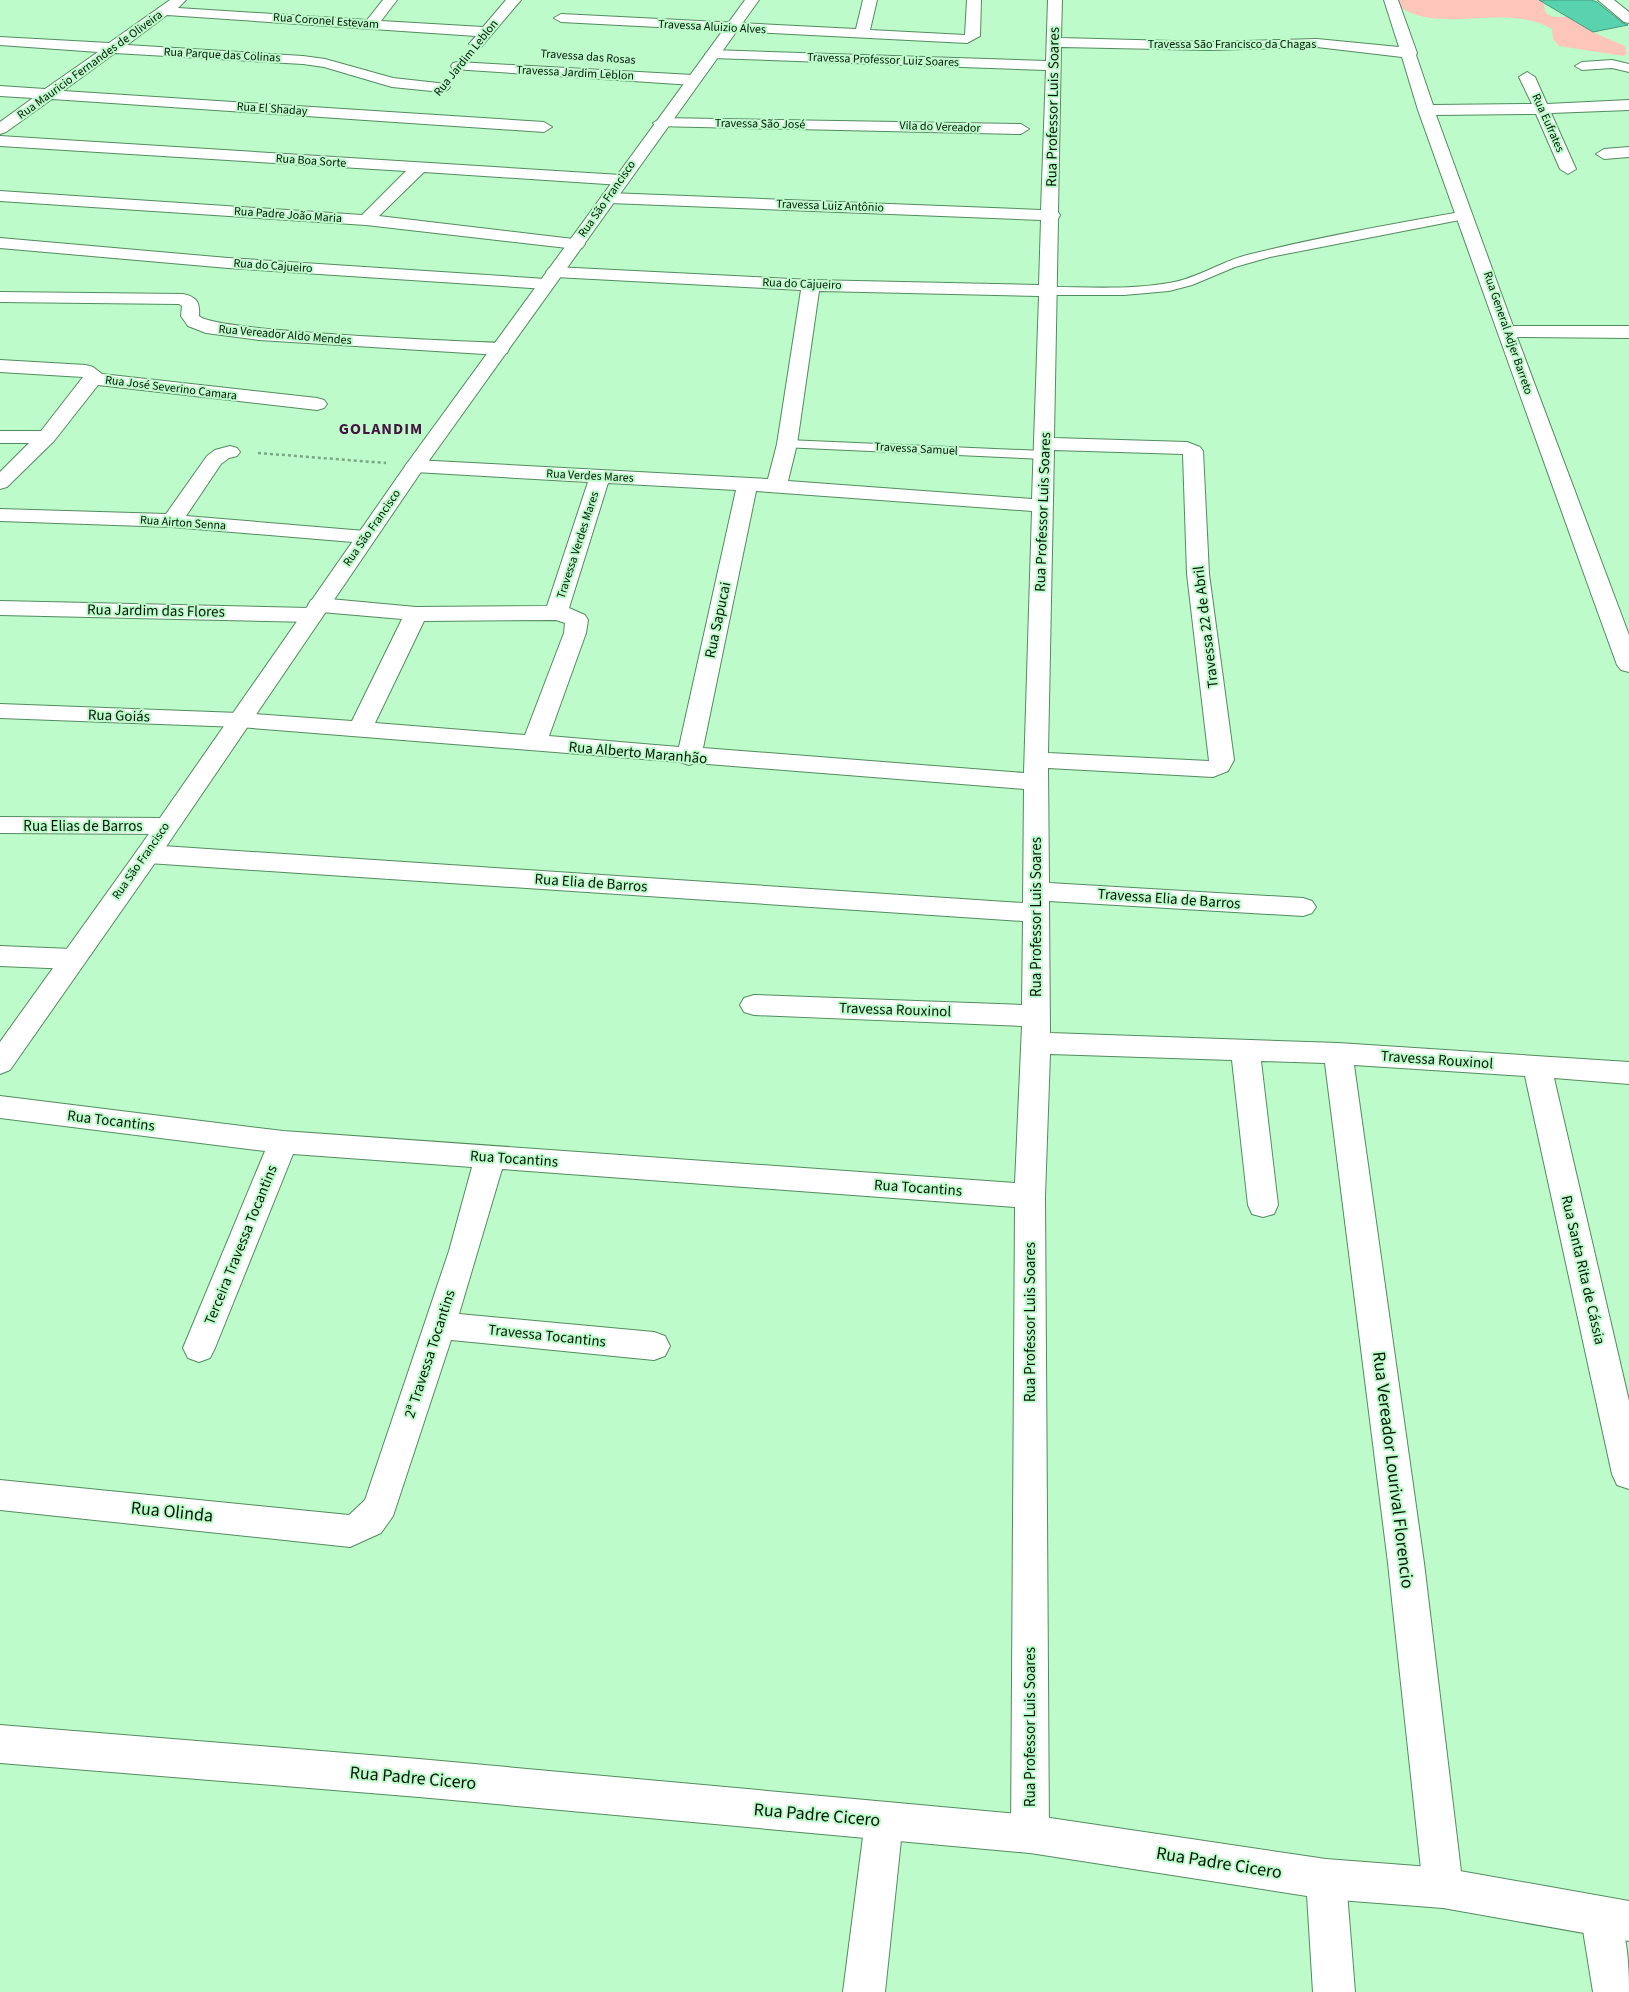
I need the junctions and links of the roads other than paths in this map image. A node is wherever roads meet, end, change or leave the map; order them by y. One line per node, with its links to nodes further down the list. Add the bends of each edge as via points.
1 (178, 0): 10 (street, Rua Mauricio Fernandes de Oliveira)
2 (390, 0): 13 (street)
3 (514, 0): 15 (street, Rua Jardim Leblon)
4 (752, 0): 14 (street, Rua São Francisco)
5 (870, 0): 16 (street)
6 (974, 0): 16 (street, Travessa Aluizio Alves, via 972,38)
7 (1055, 0): 22 (street, Rua Professor Luis Soares)
8 (1390, 0): 21 (street, Rua General Adjer Barreto)
9 (1605, 0): 12 (street)
10 (163, 6): 13 (street, Rua Coronel Estevam); 19 (street, Rua Mauricio Fernandes de Oliveira)
11 (561, 18): 14 (street, Travessa Aluizio Alves)
12 (1629, 19)
13 (370, 24): 15 (street, Rua Coronel Estevam)
14 (733, 28): 16 (street, Travessa Aluizio Alves); 24 (street, Rua São Francisco)
15 (487, 32): 18 (street, Rua Jardim Leblon)
16 (862, 34)
17 (0, 41): 19 (street, Rua Parque das Colinas)
18 (472, 48): 20 (street); 23 (street, Rua Jardim Leblon)
19 (113, 49): 28 (street, Rua Parque das Colinas, via 303,60 392,82); 30 (street, Rua Mauricio Fernandes de Oliveira)
20 (491, 50)
21 (1410, 53): 22 (street, Travessa São Francisco da Chagas, via 1317,43); 33 (street, Rua General Adjer Barreto)
22 (1054, 54): 24 (street, Travessa Professor Luiz Soares); 48 (street, Rua Professor Luis Soares)
23 (458, 66): 24 (street, Travessa Jardim Leblon); 28 (street, Rua Jardim Leblon)
24 (698, 66): 35 (street, Rua São Francisco)
25 (1582, 66): 26 (street, via 1612,64)
26 (1629, 68)
27 (1527, 77): 32 (street, Rua Eufrates)
28 (442, 87): 34 (street, Rua Jardim Leblon)
29 (0, 91): 30 (street, Rua El Shaday)
30 (49, 95): 34 (street, Rua El Shaday); 38 (street, Rua Mauricio Fernandes de Oliveira)
31 (1629, 105): 32 (street)
32 (1543, 109): 33 (street); 44 (street, Rua Eufrates)
33 (1426, 110): 49 (street, Rua General Adjer Barreto)
34 (420, 118): 37 (street, Rua El Shaday)
35 (661, 123): 36 (street, Travessa São José); 45 (street, Rua São Francisco)
36 (858, 125): 39 (street, Vila do Vereador)
37 (544, 127)
38 (0, 129)
39 (1021, 129)
40 (0, 141): 43 (street, Rua Boa Sorte)
41 (1629, 152): 42 (street)
42 (1604, 154)
43 (419, 168): 45 (street, Rua Boa Sorte); 50 (street)
44 (1568, 169)
45 (621, 180): 47 (street, Rua São Francisco)
46 (0, 196): 50 (street, Rua Padre João Maria)
47 (609, 198): 48 (street, Travessa Luiz Antônio); 52 (street, Rua São Francisco)
48 (1052, 215): 55 (street, Rua Professor Luis Soares)
49 (1466, 215): 55 (lane, via 1328,240 1238,262 1194,282 1170,287); 57 (street, Rua General Adjer Barreto)
50 (366, 220): 52 (street, Rua Padre João Maria)
51 (0, 243): 53 (street, Rua do Cajueiro, via 228,263)
52 (576, 244): 53 (street, Rua São Francisco)
53 (551, 278): 54 (street, Rua do Cajueiro); 59 (street, Rua São Francisco)
54 (811, 285): 55 (street, Rua do Cajueiro); 65 (street)
55 (1048, 291): 66 (street, Rua Professor Luis Soares)
56 (0, 296): 59 (street, Rua Vereador Aldo Mendes, via 171,298 191,304 190,316 194,322 221,329 321,339)
57 (1507, 331): 58 (street); 81 (street, Rua General Adjer Barreto, via 1574,522)
58 (1629, 332)
59 (500, 349): 68 (street, Rua São Francisco)
60 (0, 366): 61 (street, Rua José Severino Camara, via 86,371 93,375)
61 (93, 379): 62 (street, Rua José Severino Camara); 64 (street)
62 (318, 404)
63 (0, 437): 64 (street)
64 (47, 437): 70 (street)
65 (787, 444): 66 (lane, Travessa Samuel); 72 (street)
66 (1045, 450): 73 (street, Rua Professor Luis Soares); 87 (street, Travessa 22 de Abril, via 1187,448 1192,451 1198,574 1222,760 1213,769)
67 (230, 452): 75 (street, via 214,460)
68 (415, 466): 69 (street, Rua Verdes Mares); 76 (street, Rua São Francisco)
69 (600, 477): 71 (street, Rua Verdes Mares); 79 (street, Travessa Verdes Mares)
70 (0, 483)
71 (746, 484): 72 (street, Rua Verdes Mares); 86 (street, Rua Sapucai)
72 (777, 486): 73 (street, Rua Verdes Mares)
73 (1042, 506): 87 (street, Rua Professor Luis Soares)
74 (0, 515): 75 (street, Rua Airton Senna)
75 (172, 520): 76 (street, Rua Airton Senna)
76 (365, 537): 78 (street, Rua São Francisco)
77 (0, 608): 78 (street, Rua Jardim das Flores)
78 (316, 610): 80 (street, Rua Jardim das Flores); 83 (street, Rua São Francisco)
79 (556, 613): 80 (street, Rua Jardim das Flores); 85 (street, via 577,620 575,633)
80 (416, 614): 84 (street)
81 (1629, 665)
82 (0, 711): 83 (street, Rua Goiás)
83 (239, 720): 84 (street, Rua Alberto Maranhão); 89 (street, Rua São Francisco)
84 (360, 730): 85 (street, Rua Alberto Maranhão)
85 (534, 744): 86 (street, Rua Alberto Maranhão)
86 (688, 757): 87 (street, Rua Alberto Maranhão)
87 (1036, 771): 91 (street, Rua Professor Luis Soares)
88 (0, 825): 89 (street, Rua Elias de Barros)
89 (166, 826): 90 (street, Rua São Francisco)
90 (148, 854): 91 (street, Rua Elia de Barros); 94 (street, Rua São Francisco)
91 (1035, 902): 92 (street, Travessa Elia de Barros); 96 (street, Rua Professor Luis Soares)
92 (1303, 907)
93 (0, 956): 94 (street)
94 (72, 958): 99 (street, Rua São Francisco)
95 (754, 1004): 96 (street, Travessa Rouxinol)
96 (1036, 1029): 97 (street, Travessa Rouxinol); 105 (street, Rua Professor Luis Soares)
97 (1245, 1049): 98 (street, Travessa Rouxinol); 106 (street)
98 (1338, 1053): 100 (street, Travessa Rouxinol); 117 (street, Rua Vereador Lourival Florencio, via 1406,1563)
99 (0, 1062)
100 (1537, 1066): 101 (street, Travessa Rouxinol); 110 (street, Rua Santa Rita de Cássia)
101 (1629, 1072)
102 (0, 1107): 103 (street, Rua Tocantins)
103 (283, 1142): 104 (street, Rua Tocantins); 109 (street, Terceira Travessa Tocantins)
104 (490, 1157): 105 (street, Rua Tocantins); 107 (street, 2ª Travessa Tocantins)
105 (1030, 1196): 115 (street, Rua Professor Luis Soares)
106 (1263, 1205)
107 (439, 1325): 108 (street, Travessa Tocantins); 112 (street, 2ª Travessa Tocantins, via 377,1513 360,1528)
108 (654, 1346)
109 (199, 1348)
110 (1629, 1474)
111 (0, 1495): 112 (street, Rua Olinda)
112 (344, 1530)
113 (0, 1744): 114 (street, Rua Padre Cicero)
114 (884, 1821): 115 (street, Rua Padre Cicero); 119 (street)
115 (1030, 1834): 116 (street, Rua Padre Cicero)
116 (1326, 1879): 117 (street, Rua Padre Cicero); 120 (street)
117 (1443, 1888): 118 (street, Rua Padre Cicero)
118 (1615, 1920): 121 (street)
119 (864, 1992)
120 (1334, 1992)
121 (1614, 1992)

